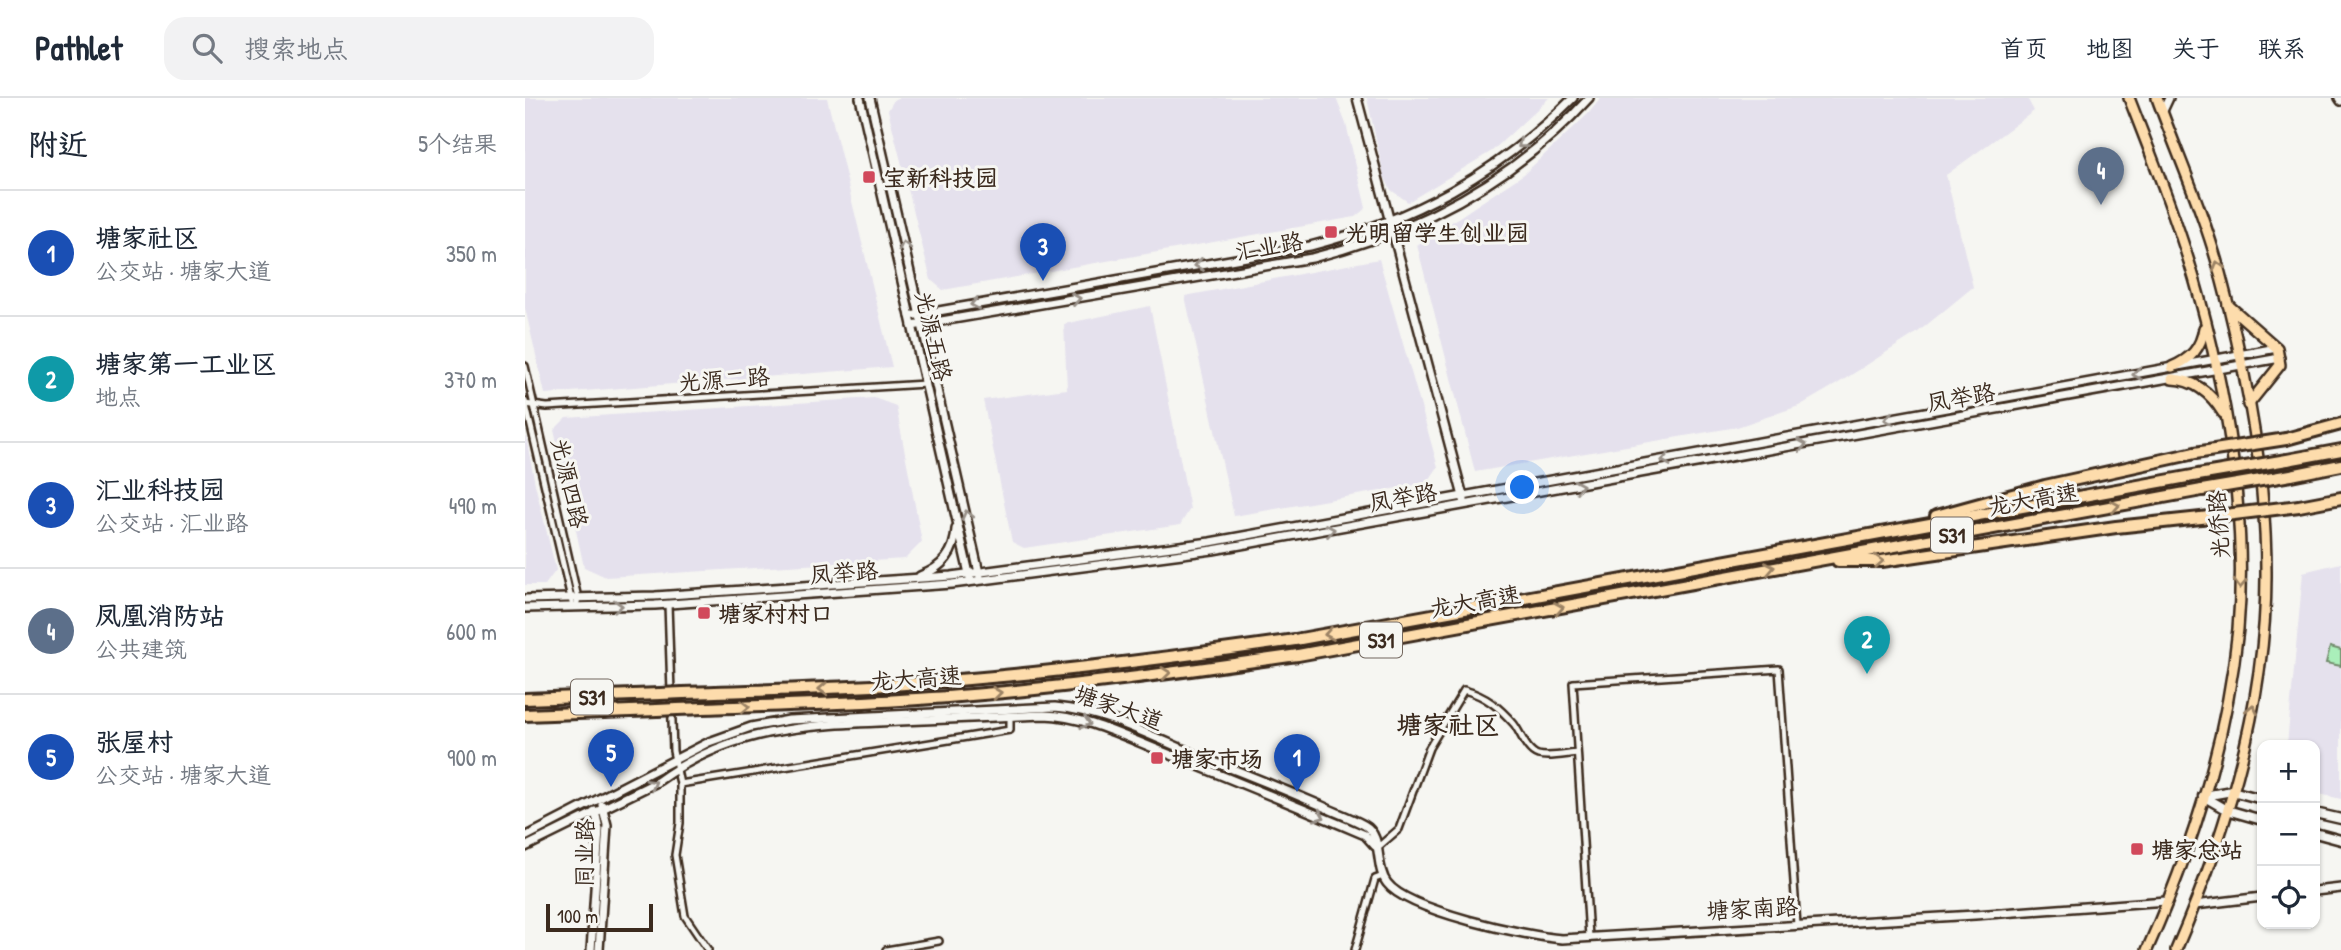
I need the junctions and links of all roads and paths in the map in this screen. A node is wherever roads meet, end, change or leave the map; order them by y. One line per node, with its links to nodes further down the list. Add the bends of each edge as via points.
1 (860, 98): 14 (street, 光源五路)
2 (870, 98): 13 (street, 光源五路, one-way to 2)
3 (1357, 98): 10 (street)
4 (1573, 98): 10 (street, 汇业路, one-way to 10, via 1497,164)
5 (1589, 98): 11 (street, 汇业路, via 1503,174)
6 (2129, 98): 15 (main road, 光侨路, via 2170,206)
7 (2157, 98): 9 (main road, 光侨路)
8 (2169, 98): 9 (street)
9 (2162, 113): 12 (main road, 光侨路, one-way to 9)
10 (1390, 222): 11 (street); 13 (street, 汇业路, one-way to 13, via 1310,246)
11 (1393, 233): 16 (street, 汇业路, one-way to 11, via 1312,258); 33 (street)
12 (2228, 304): 18 (main road); 20 (main road, 光侨路)
13 (920, 313): 14 (street, 汇业路); 16 (street, 光源五路)
14 (910, 316): 17 (street, 光源五路)
15 (2204, 319): 19 (main road, 光侨路); 22 (main road, via 2198,348)
16 (923, 325): 17 (street, 汇业路); 39 (street, 光源五路, one-way to 16)
17 (912, 326): 25 (street, 光源五路)
18 (2278, 353): 20 (street, 凤举路); 28 (main road, via 2280,365)
19 (2214, 360): 20 (street, 凤举路); 22 (street, 凤举路); 23 (main road, 光侨路)
20 (2241, 360): 23 (street, 凤举路); 28 (main road, 光侨路)
21 (525, 366): 27 (street, 光源四路)
22 (2172, 367): 33 (street, 凤举路, one-way to 33)
23 (2216, 370): 24 (street, 凤举路); 29 (main road, 光侨路)
24 (2172, 379): 29 (main road, via 2204,390); 35 (street, 凤举路, one-way to 24)
25 (925, 384): 27 (street, 光源二路); 36 (street, 光源五路)
26 (525, 403): 27 (street, 光源二路); 41 (street, 光源四路)
27 (534, 405): 41 (street, 光源四路)
28 (2248, 405): 53 (main road, 光侨路, one-way to 28, via 2255,694 2266,590 2263,508)
29 (2228, 424): 54 (main road, 光侨路, one-way to 54, via 2240,571 2238,629 2230,690)
30 (2341, 424): 37 (highway, bridge, via 2045,486)
31 (2341, 450): 37 (highway, 龙大高速 / S31, bridge)
32 (2341, 465): 38 (highway, 龙大高速 / S31, one-way to 32, bridge)
33 (1464, 497): 35 (street); 39 (street, 凤举路)
34 (2341, 498): 38 (highway, one-way to 34, bridge, via 1882,561)
35 (1465, 506): 39 (street, 凤举路, one-way to 35, via 1213,550)
36 (956, 521): 39 (street, 光源五路); 40 (street, via 954,546 947,559 935,570)
37 (1846, 539): 46 (highway, 龙大高速 / S31, one-way to 46, bridge, via 1296,640 1068,670 839,688)
38 (1811, 561): 47 (highway, 龙大高速 / S31, one-way to 38, bridge, via 841,704 1068,686 1298,655)
39 (974, 578): 40 (street, 凤举路); 43 (street, 凤举路)
40 (909, 579): 41 (street, 凤举路)
41 (574, 598): 42 (street, 凤举路); 44 (street, 光源四路)
42 (525, 599)
43 (669, 604): 44 (street, 凤举路, one-way to 43); 50 (street)
44 (574, 607): 45 (street, 凤举路)
45 (525, 608)
46 (525, 699)
47 (525, 715)
48 (1010, 716): 51 (street, 塘家大道, via 817,724 739,739); 52 (street, via 1010,730); 68 (street, 塘家大道, one-way to 68, via 1056,716 1108,730 1365,835)
49 (1577, 753): 68 (street, via 1538,755 1492,701 1464,690 1429,748 1399,829); 75 (street, via 1573,683 1779,670); 76 (street)
50 (675, 758): 51 (street); 56 (street, 塘家大道); 68 (street, 塘家大道, via 733,733 779,722 1071,708 1364,825 1374,834)
51 (676, 768): 52 (street); 58 (street, 塘家大道, one-way to 51)
52 (680, 784): 80 (street, via 675,855 685,916)
53 (2232, 791): 54 (main road); 55 (main road); 59 (main road, 光侨路)
54 (2203, 796): 59 (main road); 73 (main road, 光侨路)
55 (2257, 798)
56 (600, 800): 57 (street, 塘家大道); 58 (street, 同业路)
57 (591, 804): 60 (street, 同业路); 65 (street, 塘家大道)
58 (604, 808): 60 (street, 塘家大道); 79 (street, 同业路, via 607,825)
59 (2227, 810): 62 (main road); 74 (main road, 光侨路)
60 (596, 813): 67 (street, 塘家大道); 78 (street, 同业路, via 599,830)
61 (2320, 814): 63 (main road)
62 (2257, 819)
63 (2341, 819)
64 (2320, 834): 66 (main road)
65 (525, 837)
66 (2341, 840)
67 (525, 847)
68 (1377, 848): 69 (street)
69 (1383, 876): 76 (street, 塘家南路, via 1409,900 1455,916 1540,937); 82 (street, via 1375,879)
70 (2341, 888): 71 (street)
71 (2320, 890)
72 (2257, 898): 74 (street)
73 (2166, 901): 75 (street, 塘家南路); 83 (main road, 光侨路)
74 (2195, 905): 84 (main road, 光侨路)
75 (1797, 925): 76 (street, 塘家南路)
76 (1588, 937)
77 (939, 941): 81 (street)
78 (591, 950)
79 (599, 950)
80 (708, 950)
81 (886, 950)
82 (1355, 950)
83 (2147, 950)
84 (2176, 950)

